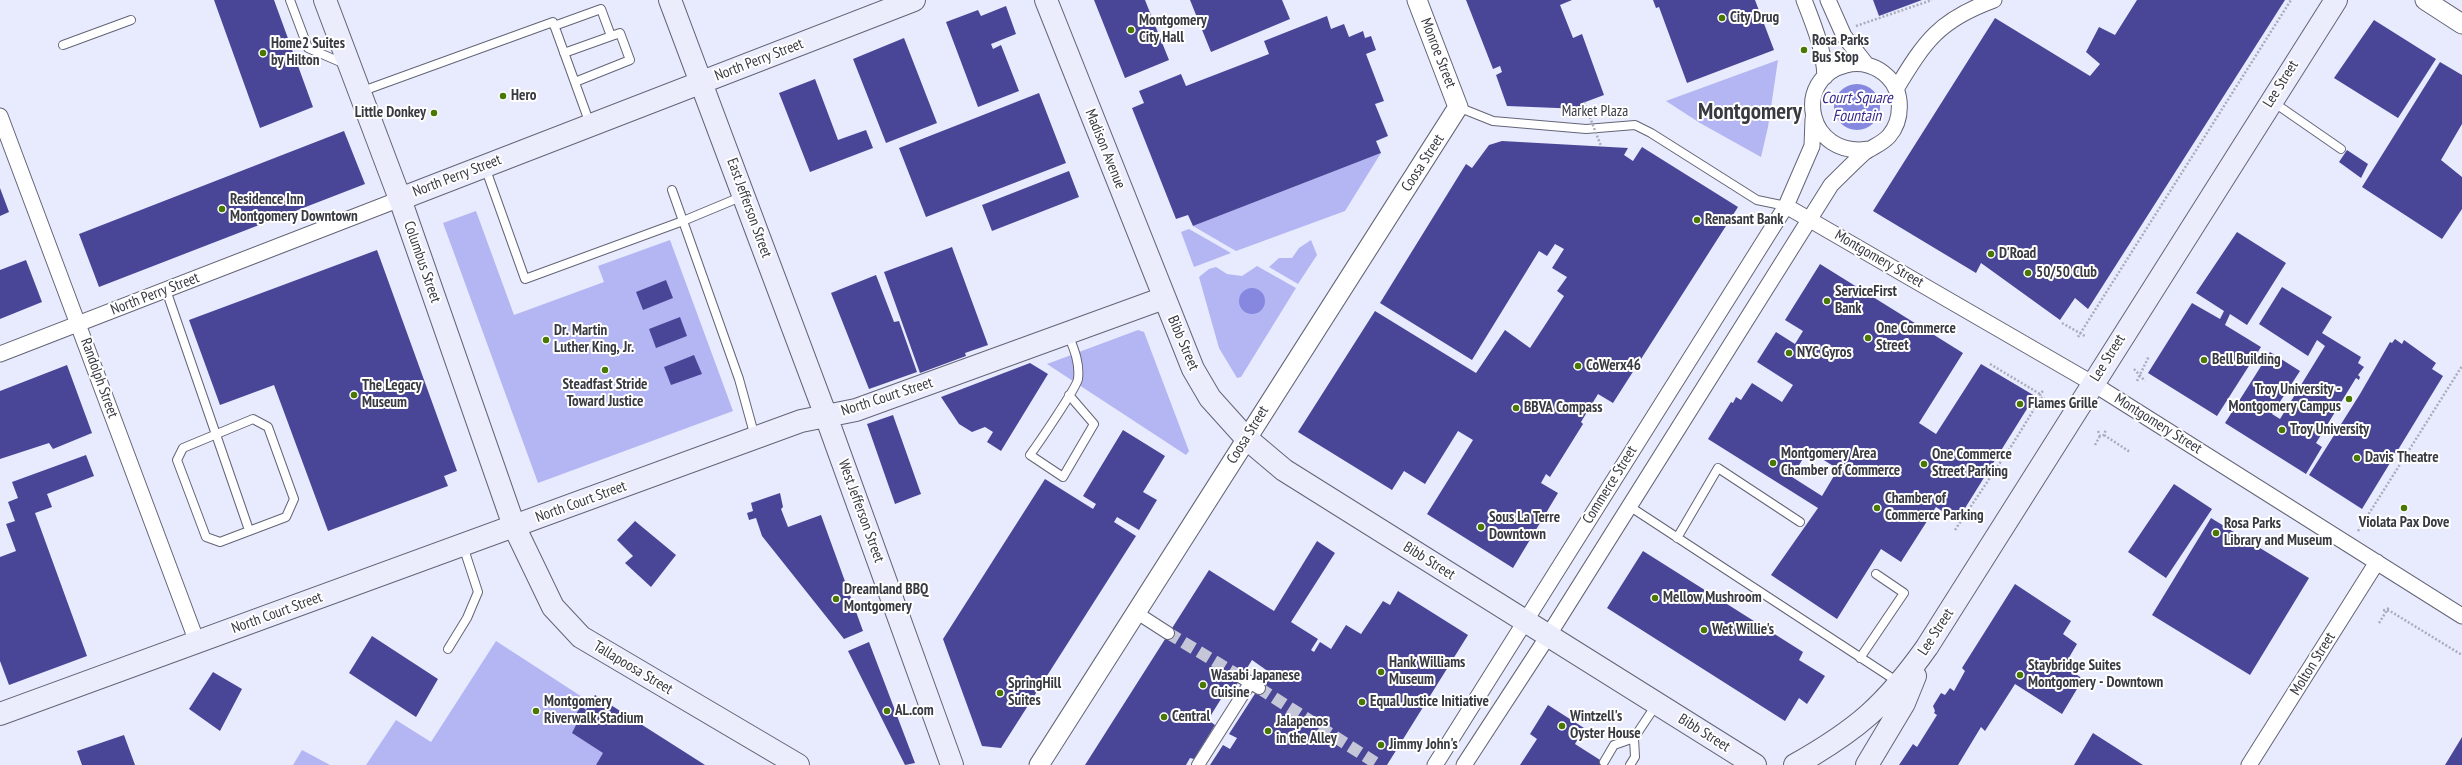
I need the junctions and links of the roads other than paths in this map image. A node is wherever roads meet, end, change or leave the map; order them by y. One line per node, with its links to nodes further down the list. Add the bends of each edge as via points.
1 (290, 0): 19 (lane, via 308,48)
2 (325, 0): 19 (main road, Columbus Street)
3 (670, 0): 22 (main road, East Jefferson Street)
4 (914, 0): 22 (main road, North Perry Street)
5 (1046, 0): 40 (main road, Madison Avenue)
6 (1417, 0): 26 (street, Monroe Street)
7 (1804, 0): 20 (street, via 1821,45)
8 (1828, 0): 18 (street, via 1844,36)
9 (1994, 0): 23 (street, via 1962,14 1941,27 1918,53)
10 (2336, 0): 25 (main road, Lee Street)
11 (2425, 0): 14 (street)
12 (131, 20): 16 (lane)
13 (554, 24): 15 (lane, via 601,9); 17 (lane); 24 (lane)
14 (2462, 24)
15 (611, 36): 17 (lane); 21 (lane, via 620,33 630,60)
16 (63, 45)
17 (564, 53): 21 (lane)
18 (1866, 64): 20 (street, via 1840,66); 23 (street, via 1889,78)
19 (350, 66): 24 (main road, Columbus Street)
20 (1825, 77): 28 (street, via 1815,92)
21 (575, 82): 29 (lane)
22 (702, 82): 29 (main road, North Perry Street); 34 (main road, East Jefferson Street)
23 (1896, 89): 30 (street, via 1899,113 1896,125 1890,135)
24 (360, 92): 35 (main road, Columbus Street)
25 (2271, 100): 31 (lane); 44 (main road, Lee Street)
26 (1458, 107): 36 (lane, Market Plaza, via 1492,121 1586,128 1635,126 1651,133 1757,200); 49 (street, Coosa Street)
27 (0, 116): 41 (street, Randolph Street)
28 (1813, 116): 30 (street, via 1824,137 1834,145 1845,150); 36 (street, Commerce Street, via 1812,146)
29 (590, 125): 32 (main road, North Perry Street)
30 (1870, 149): 37 (street, Commerce Street, via 1831,185)
31 (2341, 149)
32 (484, 166): 35 (main road, North Perry Street); 38 (lane, via 525,279)
33 (672, 190): 38 (lane)
34 (744, 196): 38 (lane); 46 (main road, East Jefferson Street)
35 (400, 199): 39 (street, North Perry Street); 52 (main road, Columbus Street)
36 (1786, 206): 37 (street, Montgomery Street); 60 (street, Commerce Street)
37 (1809, 219): 44 (street, Montgomery Street); 50 (street, Commerce Street)
38 (684, 221): 48 (lane, via 739,379)
39 (166, 290): 41 (street, North Perry Street); 47 (lane)
40 (1164, 298): 42 (main road, North Court Street); 49 (main road, Bibb Street, via 1194,369 1210,398)
41 (78, 324): 43 (street, North Perry Street); 63 (street, Randolph Street)
42 (1068, 333): 45 (lane, via 1078,360 1078,381); 46 (main road, North Court Street, via 856,410)
43 (0, 354)
44 (2092, 383): 56 (street, Montgomery Street); 67 (main road, Lee Street, via 1927,647)
45 (1069, 394): 45 (lane, via 1030,455 1063,477 1094,424)
46 (826, 416): 48 (main road, North Court Street, via 800,421); 73 (main road, West Jefferson Street)
47 (216, 434): 53 (lane); 53 (lane, via 183,448 177,460 206,537 220,542); 53 (lane, via 253,420 268,427 294,499 286,517)
48 (755, 438): 52 (main road, North Court Street)
49 (1246, 438): 58 (street, Coosa Street); 60 (main road, Bibb Street, via 1284,470)
50 (1629, 506): 54 (lane); 62 (street, Commerce Street)
51 (1800, 522): 54 (lane, via 1718,468)
52 (514, 526): 55 (main road, North Court Street); 72 (main road, Tallapoosa Street, via 553,607 581,637)
53 (250, 530)
54 (1677, 538): 65 (lane)
55 (463, 545): 63 (main road, North Court Street); 64 (lane, via 478,592 467,618)
56 (2377, 562): 59 (street, Montgomery Street); 82 (street, Molton Street)
57 (1876, 574): 65 (lane, via 1904,593)
58 (1137, 613): 61 (street); 74 (street, Coosa Street)
59 (2462, 616)
60 (1525, 621): 62 (main road, Bibb Street); 76 (street, Commerce Street)
61 (1168, 633)
62 (1548, 636): 68 (main road, Bibb Street); 77 (street, Commerce Street)
63 (197, 642): 69 (main road, North Court Street)
64 (448, 649)
65 (1860, 658): 67 (lane)
66 (1250, 683): 75 (street)
67 (1905, 687): 80 (main road, Lee Street, via 1854,728); 81 (main road)
68 (1657, 704): 70 (lane); 79 (main road, Bibb Street)
69 (0, 714)
70 (1634, 738): 71 (lane, via 1614,745); 78 (lane, via 1634,757)
71 (1604, 762)
72 (798, 765)
73 (952, 765)
74 (1039, 765)
75 (1198, 765)
76 (1435, 765)
77 (1464, 765)
78 (1630, 765)
79 (1755, 765)
80 (1795, 765)
81 (1867, 765)
82 (2250, 765)

